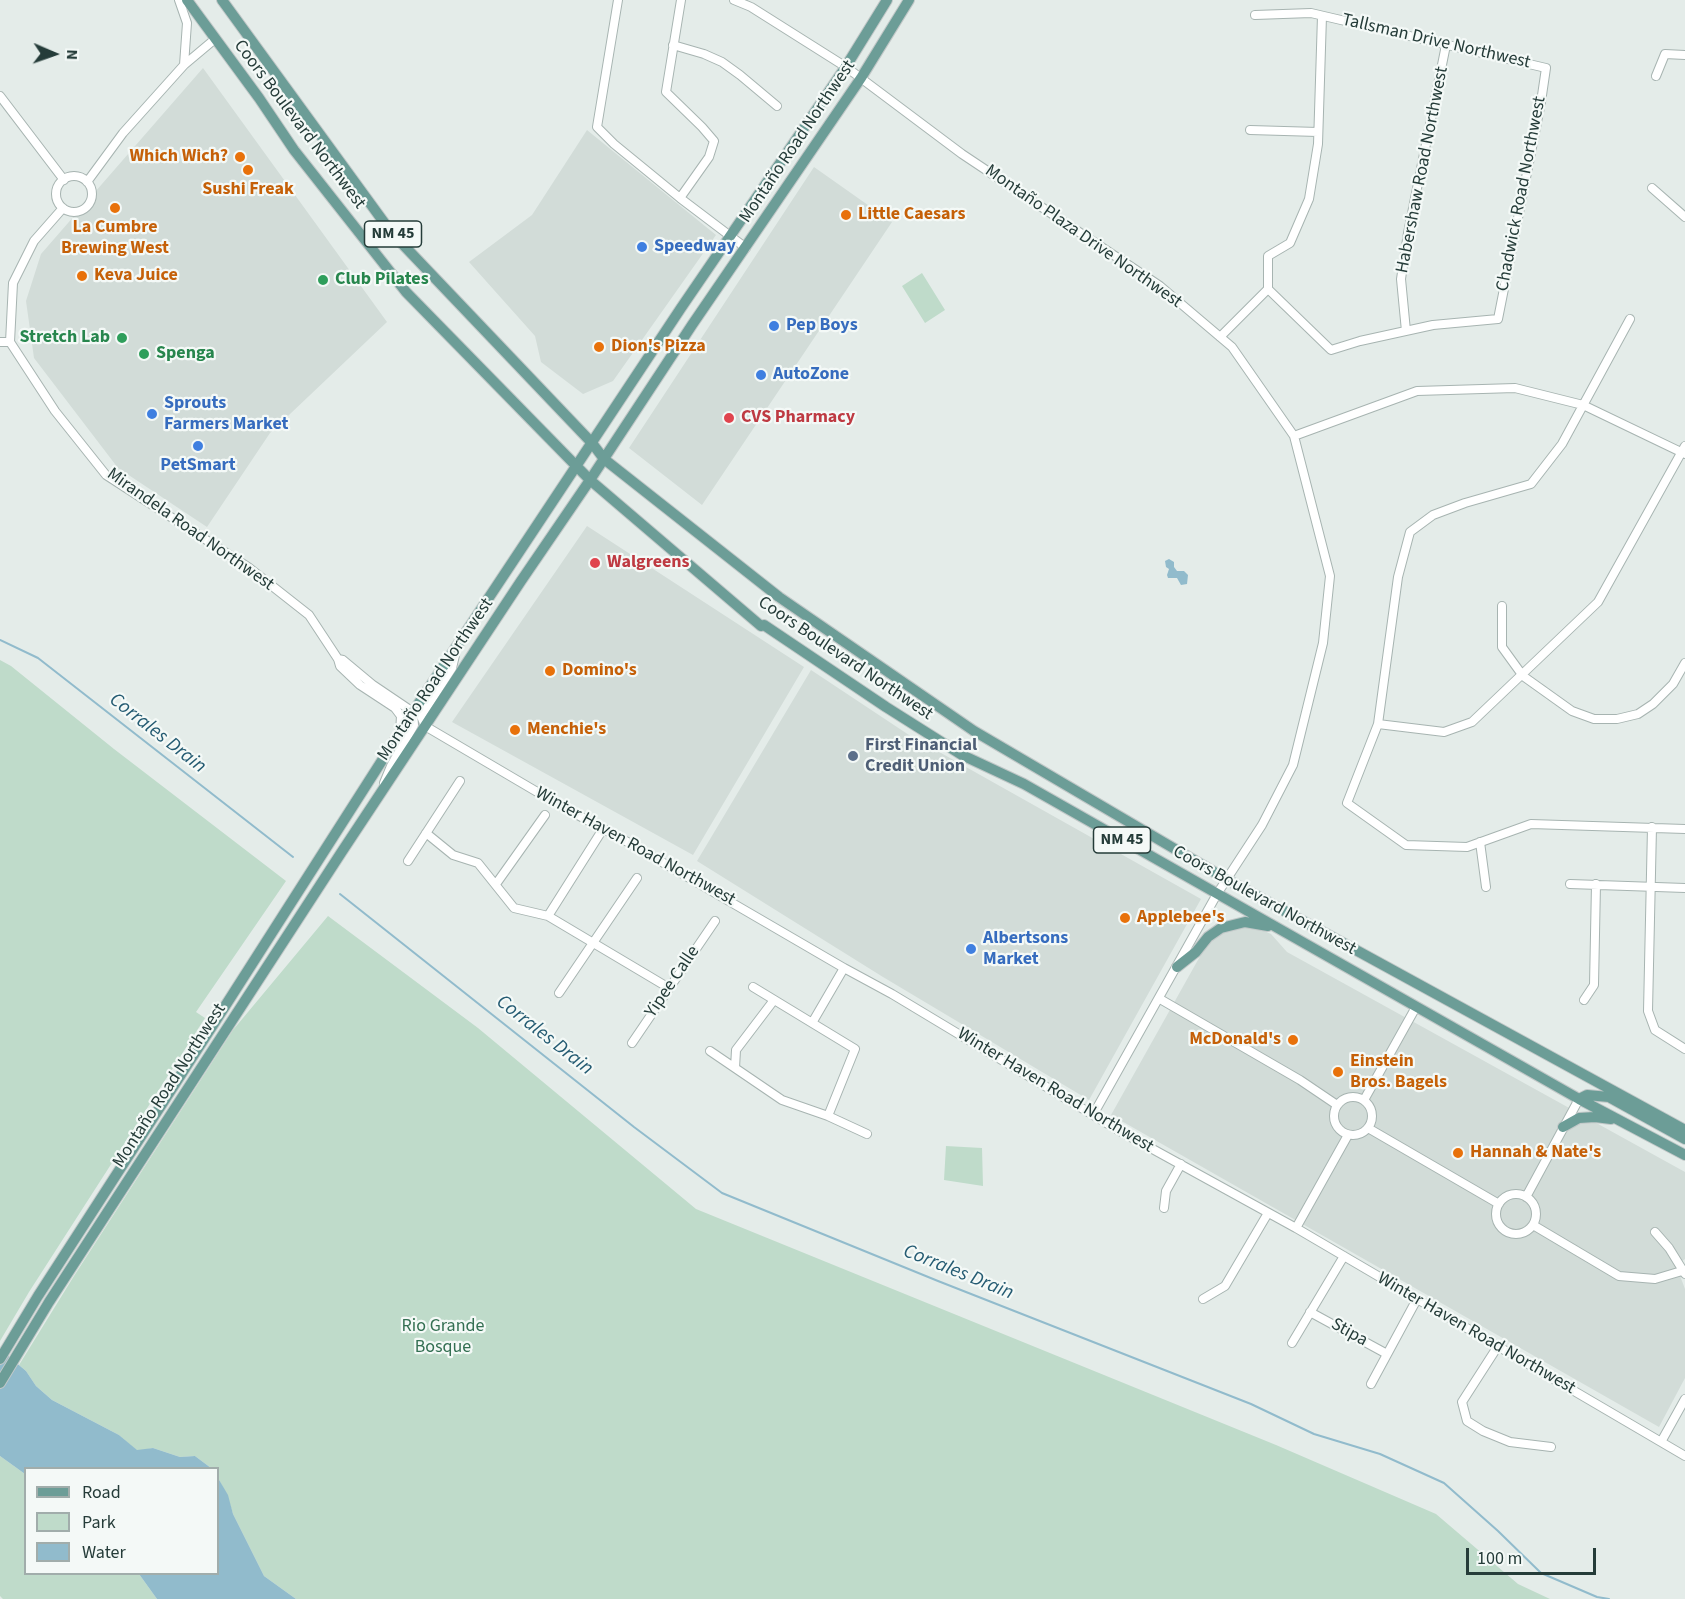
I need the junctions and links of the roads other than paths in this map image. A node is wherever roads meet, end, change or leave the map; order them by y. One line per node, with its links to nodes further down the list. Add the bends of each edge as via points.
1 (179, 0): 16 (street, via 187,23)
2 (187, 0): 12 (main road, Coors Boulevard Northwest / NM 45)
3 (222, 0): 41 (main road, Coors Boulevard Northwest / NM 45, via 392,232)
4 (618, 0): 28 (street, via 597,127)
5 (681, 0): 13 (street)
6 (734, 0): 9 (street, Montaño Plaza Drive Northwest)
7 (887, 0): 17 (main road, Montaño Road Northwest)
8 (909, 0): 20 (main road, Montaño Road Northwest)
9 (753, 4): 17 (street, Montaño Plaza Drive Northwest)
10 (1255, 15): 11 (street, Tallsman Drive Northwest)
11 (1322, 16): 14 (street, Tallsman Drive Northwest); 24 (street)
12 (215, 39): 16 (street); 44 (main road, Coors Boulevard Northwest / NM 45, via 294,150 406,292)
13 (673, 45): 22 (street, via 722,62); 28 (street, via 666,92 714,141 710,157)
14 (1446, 45): 18 (street, Tallsman Drive Northwest); 35 (street, Habershaw Road Northwest, via 1401,279)
15 (1685, 56): 19 (street, via 1665,54)
16 (184, 65): 26 (street, via 123,133)
17 (846, 67): 20 (street, Montaño Plaza Drive Northwest); 31 (main road, Montaño Road Northwest)
18 (1546, 68): 35 (street, Chadwick Road Northwest, via 1498,319)
19 (1656, 76)
20 (861, 78): 32 (main road, Montaño Road Northwest); 36 (street, Montaño Plaza Drive Northwest, via 962,154 1160,286)
21 (0, 96): 25 (street)
22 (777, 106)
23 (1250, 130): 24 (street)
24 (1318, 132): 33 (street, via 1309,199 1290,243 1268,256)
25 (64, 180): 26 (street, via 75,176); 29 (street, via 56,193)
26 (87, 182): 29 (street, via 92,193 88,205 76,212)
27 (1652, 188): 30 (street)
28 (680, 198): 31 (street)
29 (63, 208): 38 (street, via 34,241 13,283)
30 (1685, 217)
31 (730, 237): 32 (street); 41 (main road, Montaño Road Northwest)
32 (746, 248): 43 (main road, Montaño Road Northwest)
33 (1268, 289): 35 (street, via 1330,350); 36 (street)
34 (1630, 319): 39 (street)
35 (1406, 331)
36 (1220, 337): 40 (street, Montaño Plaza Drive Northwest, via 1232,347)
37 (0, 342): 38 (street)
38 (10, 342): 48 (street, Mirandela Road Northwest, via 56,411 106,475 248,567 309,615)
39 (1583, 405): 40 (street, via 1515,388 1416,391); 42 (street); 52 (street, via 1562,444 1531,484 1433,515 1410,532 1398,577)
40 (1294, 436): 65 (street, Montaño Plaza Drive Northwest, via 1330,576 1323,643 1293,765 1262,825)
41 (592, 443): 43 (main road, Coors Boulevard Northwest / NM 45); 44 (main road, Montaño Road Northwest)
42 (1684, 451): 50 (street, via 1598,602)
43 (604, 459): 45 (main road, Montaño Road Northwest); 65 (main road, Coors Boulevard Northwest / NM 45, via 779,597 974,731)
44 (578, 466): 45 (main road, Coors Boulevard Northwest / NM 45); 47 (main road, Montaño Road Northwest)
45 (590, 480): 53 (main road, Montaño Road Northwest); 72 (main road, Coors Boulevard Northwest / NM 45, via 761,626 962,755 1024,784)
46 (1502, 606): 50 (street, via 1502,647)
47 (456, 647): 51 (main road, Montaño Road Northwest); 53 (street, via 452,668 421,716)
48 (338, 659): 51 (street); 54 (street, Mirandela Road Northwest, via 358,684 395,708 401,716)
49 (1685, 663): 50 (street, via 1653,704 1638,714 1617,719 1594,719 1572,711)
50 (1523, 676): 52 (street, via 1472,722 1444,732)
51 (413, 712): 54 (main road, Montaño Road Northwest); 56 (street, via 414,725)
52 (1378, 724): 62 (street, via 1347,803 1406,845 1467,846)
53 (425, 726): 56 (main road, Montaño Road Northwest); 59 (street, Winter Haven Road Northwest)
54 (400, 732): 120 (main road, Montaño Road Northwest)
55 (460, 781): 61 (street)
56 (381, 792): 121 (main road, Montaño Road Northwest)
57 (544, 815): 66 (street)
58 (1652, 827): 60 (street); 62 (street, via 1531,824); 69 (street)
59 (603, 829): 73 (street); 78 (street, Winter Haven Road Northwest)
60 (1685, 829)
61 (426, 833): 63 (street); 66 (street, via 453,855 478,863)
62 (1480, 842): 70 (street)
63 (408, 861)
64 (637, 878): 76 (street)
65 (1226, 879): 72 (street, Montaño Plaza Drive Northwest); 99 (main road, Coors Boulevard Northwest / NM 45)
66 (496, 884): 73 (street, via 514,908)
67 (1570, 884): 68 (street)
68 (1596, 884): 69 (street); 84 (street, via 1594,985)
69 (1650, 886): 71 (street); 88 (street, via 1648,1011 1655,1030)
70 (1486, 887)
71 (1685, 888)
72 (1217, 894): 75 (main road, Coors Boulevard Northwest / NM 45); 77 (street, Montaño Plaza Drive Northwest)
73 (548, 916): 76 (street)
74 (715, 921): 80 (street, Yipee Calle)
75 (1277, 927): 77 (main road, via 1245,922 1221,927); 85 (main road, Coors Boulevard Northwest / NM 45)
76 (594, 942): 80 (street); 81 (street)
77 (1177, 967): 82 (street, Montaño Plaza Drive Northwest)
78 (844, 968): 86 (street); 94 (street, Winter Haven Road Northwest)
79 (753, 987): 83 (street)
80 (669, 988): 87 (street, Yipee Calle)
81 (559, 993)
82 (1160, 999): 93 (street); 94 (street, Montaño Plaza Drive Northwest)
83 (774, 1000): 86 (street); 90 (street, via 735,1050)
84 (1584, 1000)
85 (1416, 1007): 91 (main road, Coors Boulevard Northwest / NM 45); 92 (street)
86 (812, 1023): 95 (street, via 855,1049)
87 (632, 1043)
88 (1685, 1049)
89 (710, 1051): 90 (street)
90 (735, 1068): 95 (street, via 782,1100)
91 (1579, 1099): 96 (main road, Coors Boulevard Northwest / NM 45); 97 (street); 102 (main road, via 1593,1095 1609,1097)
92 (1364, 1100): 93 (street, via 1349,1097); 98 (street, via 1372,1114)
93 (1337, 1105): 101 (street, via 1333,1118 1338,1129)
94 (1093, 1115): 104 (street, Winter Haven Road Northwest)
95 (828, 1116): 100 (street)
96 (1619, 1120): 97 (main road, via 1579,1118); 103 (main road, Coors Boulevard Northwest / NM 45)
97 (1563, 1127): 105 (street)
98 (1368, 1128): 101 (street, via 1359,1135); 106 (street)
99 (1685, 1130)
100 (867, 1134)
101 (1348, 1135): 110 (street)
102 (1685, 1139)
103 (1685, 1155)
104 (1181, 1164): 107 (street, via 1166,1191); 108 (street, Winter Haven Road Northwest)
105 (1526, 1197): 106 (street, via 1513,1195); 109 (street, via 1536,1213)
106 (1499, 1204): 109 (street, via 1496,1220 1510,1234 1523,1233)
107 (1164, 1208)
108 (1268, 1213): 110 (street, Winter Haven Road Northwest); 114 (street, via 1225,1286)
109 (1533, 1225): 113 (street, via 1619,1275 1655,1279)
110 (1296, 1228): 112 (street, Winter Haven Road Northwest)
111 (1655, 1232): 113 (street)
112 (1344, 1256): 115 (street, Winter Haven Road Northwest); 116 (street)
113 (1684, 1272)
114 (1203, 1299)
115 (1417, 1299): 118 (street, Winter Haven Road Northwest); 119 (street)
116 (1310, 1312): 117 (street); 119 (street, Stipa)
117 (1292, 1343)
118 (1498, 1346): 124 (street, Winter Haven Road Northwest); 125 (street, via 1462,1402 1467,1422 1510,1442)
119 (1387, 1354): 122 (street)
120 (0, 1359)
121 (0, 1383)
122 (1371, 1384)
123 (1685, 1399): 124 (street)
124 (1661, 1442): 126 (street, Winter Haven Road Northwest)
125 (1551, 1447)
126 (1685, 1456)

